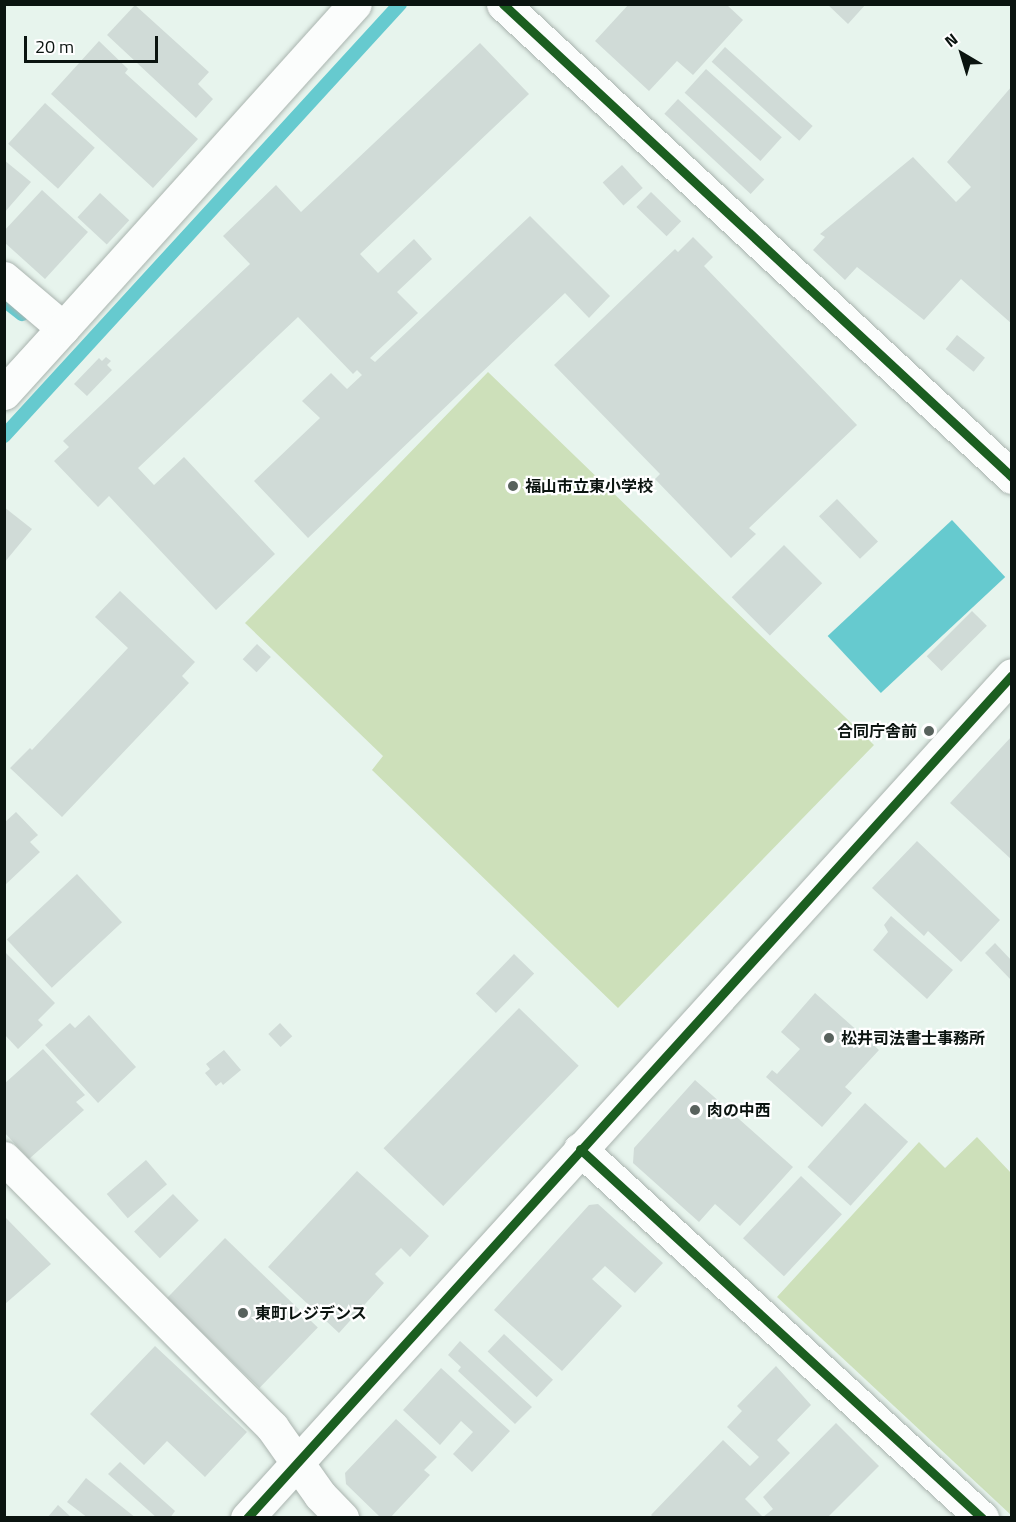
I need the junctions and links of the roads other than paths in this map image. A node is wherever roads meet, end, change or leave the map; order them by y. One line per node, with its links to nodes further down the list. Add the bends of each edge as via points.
1 (355, 4): 4 (street)
2 (503, 4): 6 (street)
3 (4, 278): 4 (street)
4 (63, 328): 5 (street)
5 (4, 393)
6 (1011, 477)
7 (1011, 675): 8 (street)
8 (580, 1149): 10 (street); 13 (street)
9 (4, 1158): 10 (street, via 272,1427)
10 (297, 1463): 11 (street); 12 (street)
11 (247, 1518)
12 (342, 1518)
13 (982, 1518)

